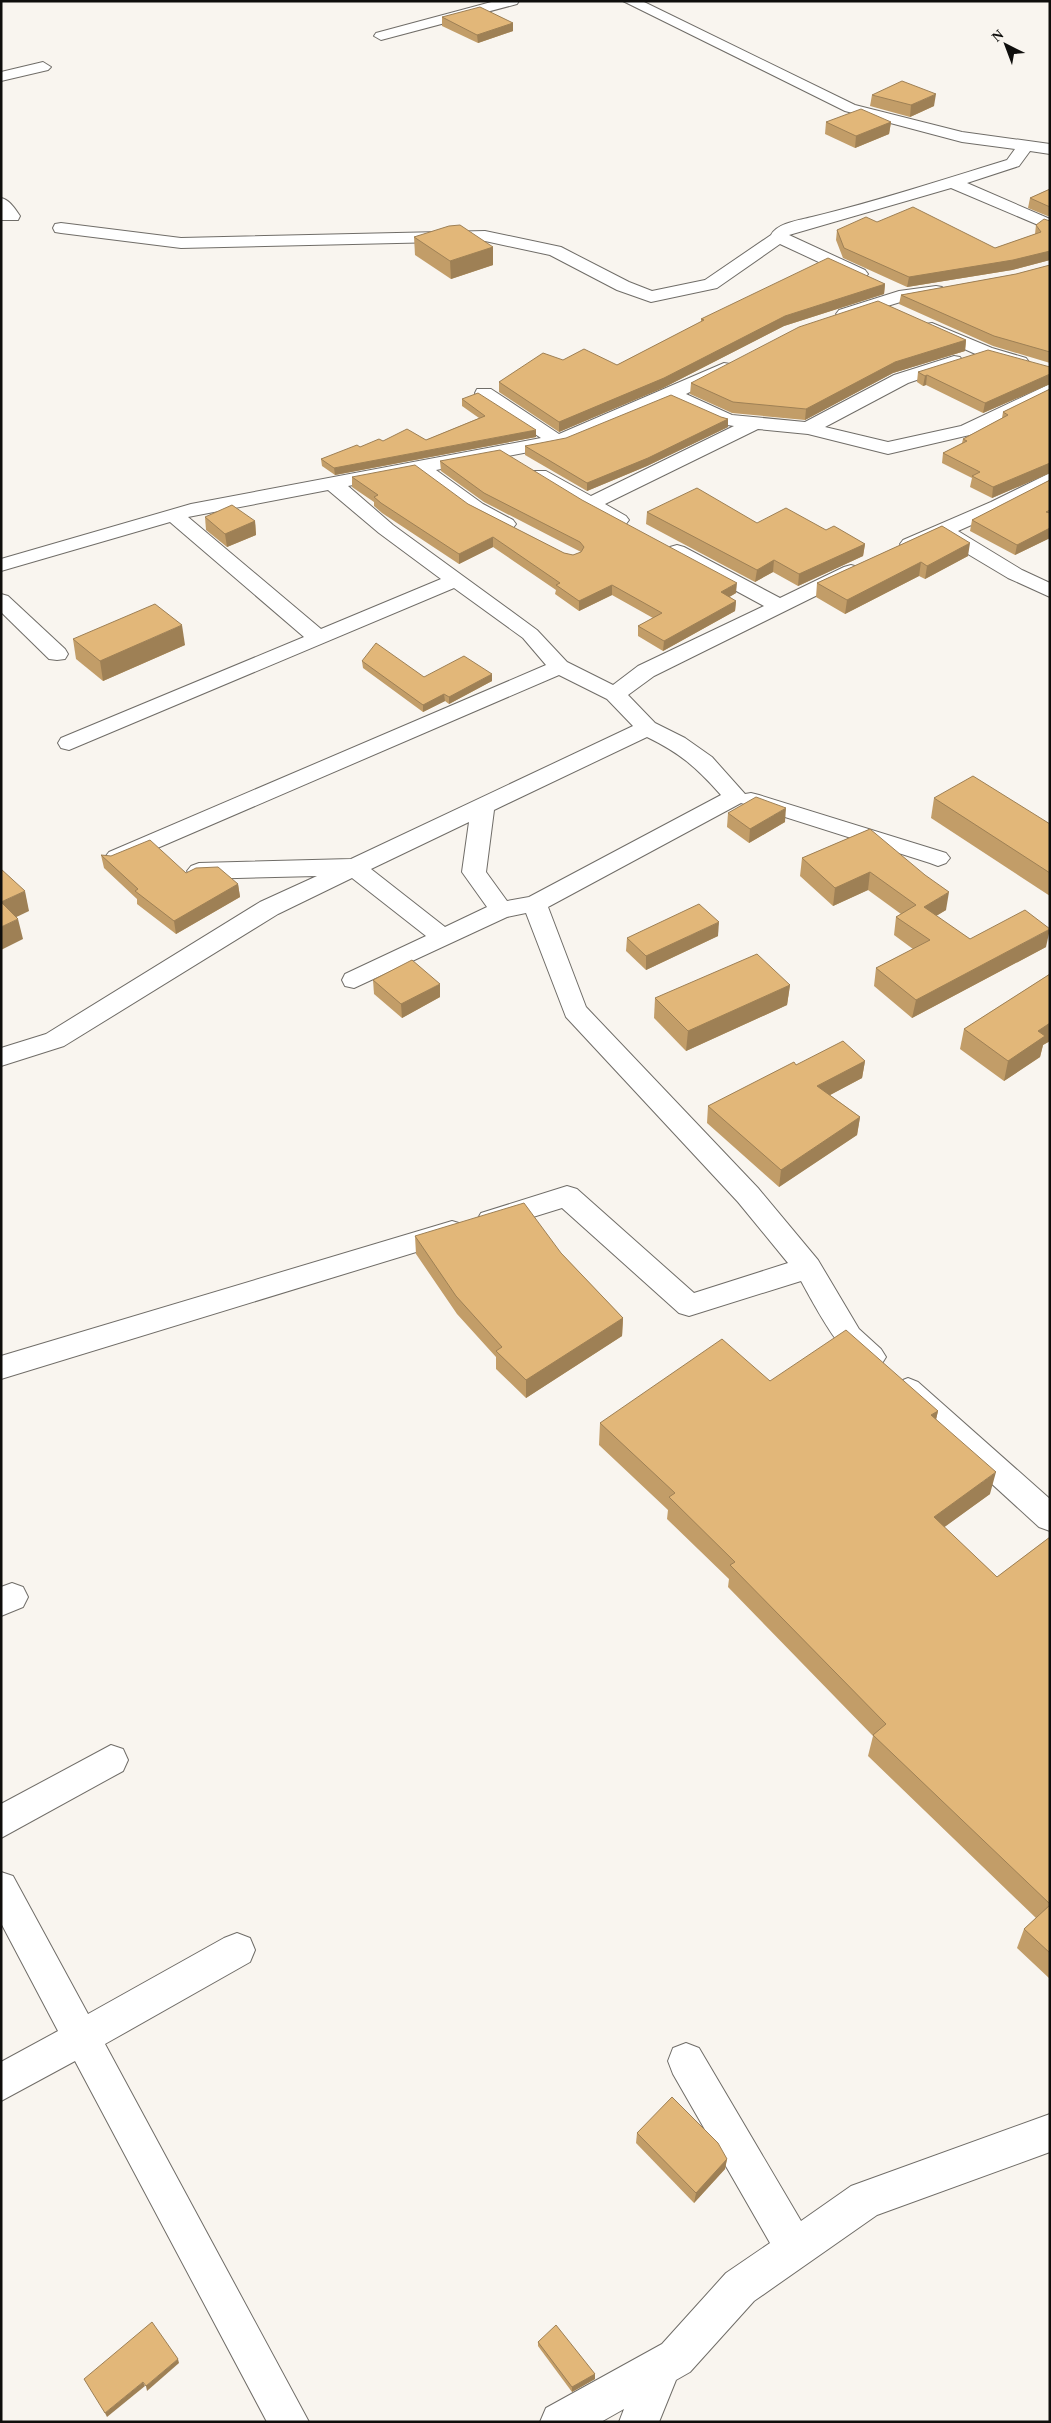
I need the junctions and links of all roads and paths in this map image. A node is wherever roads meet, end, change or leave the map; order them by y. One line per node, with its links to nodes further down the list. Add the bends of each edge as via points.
1 (512, 1): 3 (street)
2 (630, 1): 6 (street, via 850,108 962,137)
3 (381, 36)
4 (43, 67): 5 (street)
5 (1, 77)
6 (1026, 146): 7 (street); 8 (street, via 1013,163)
7 (1050, 149)
8 (951, 182): 11 (street); 13 (street, via 797,226 780,233)
9 (1, 203): 10 (street, via 12,216)
10 (1, 215)
11 (1050, 225)
12 (61, 228): 13 (street, via 181,243 485,236 555,251 651,297 711,284)
13 (779, 237): 15 (street)
14 (955, 288): 15 (street)
15 (905, 295): 16 (street)
16 (878, 304): 17 (street); 18 (street)
17 (829, 320)
18 (986, 352): 20 (street); 25 (street, via 901,379)
19 (737, 361): 23 (street)
20 (1036, 367)
21 (1050, 389): 25 (street, via 967,430 888,448)
22 (484, 393): 26 (street)
23 (671, 394): 24 (street, via 728,420); 26 (street)
24 (755, 423): 25 (street); 31 (street)
25 (808, 428)
26 (558, 441): 27 (street)
27 (502, 451): 28 (street); 31 (street)
28 (420, 467): 30 (street); 35 (street, via 476,508)
29 (1050, 479): 34 (street, via 998,506)
30 (332, 484): 32 (street); 38 (street, via 386,529)
31 (590, 504): 33 (street)
32 (174, 515): 37 (street); 42 (street)
33 (632, 527)
34 (941, 529): 39 (street, via 1016,574); 41 (street)
35 (519, 530)
36 (658, 541): 41 (street)
37 (1, 565)
38 (456, 580): 42 (street); 44 (street, via 530,634)
39 (1047, 588)
40 (1, 600): 43 (street)
41 (778, 605): 45 (street, via 646,672)
42 (318, 638): 47 (street)
43 (57, 654)
44 (559, 667): 45 (street); 51 (street)
45 (615, 694): 46 (street)
46 (647, 728): 48 (street, via 704,762); 49 (street)
47 (69, 743)
48 (733, 794): 50 (street); 54 (street, via 735,797)
49 (483, 806): 52 (street); 55 (street, via 474,872)
50 (938, 858)
51 (112, 859)
52 (354, 867): 53 (street); 56 (street); 58 (street, via 268,908 55,1040)
53 (199, 871)
54 (535, 904): 55 (street); 59 (street, via 576,1011 748,1194)
55 (501, 910): 56 (street)
56 (444, 938): 57 (street)
57 (354, 980)
58 (1, 1057)
59 (808, 1268): 60 (street, via 689,1305 567,1196); 61 (street, via 849,1337)
60 (1, 1368)
61 (1050, 1518)
62 (110, 1760): 63 (street)
63 (1, 1822)
64 (1, 1888): 66 (street)
65 (237, 1950): 66 (street)
66 (82, 2037): 68 (street); 72 (street)
67 (686, 2062): 70 (street)
68 (1, 2083)
69 (1050, 2133): 70 (street, via 865,2200)
70 (795, 2248): 71 (street, via 740,2287 676,2358)
71 (662, 2366): 73 (street); 74 (street)
72 (289, 2422)
73 (560, 2422)
74 (639, 2422)

